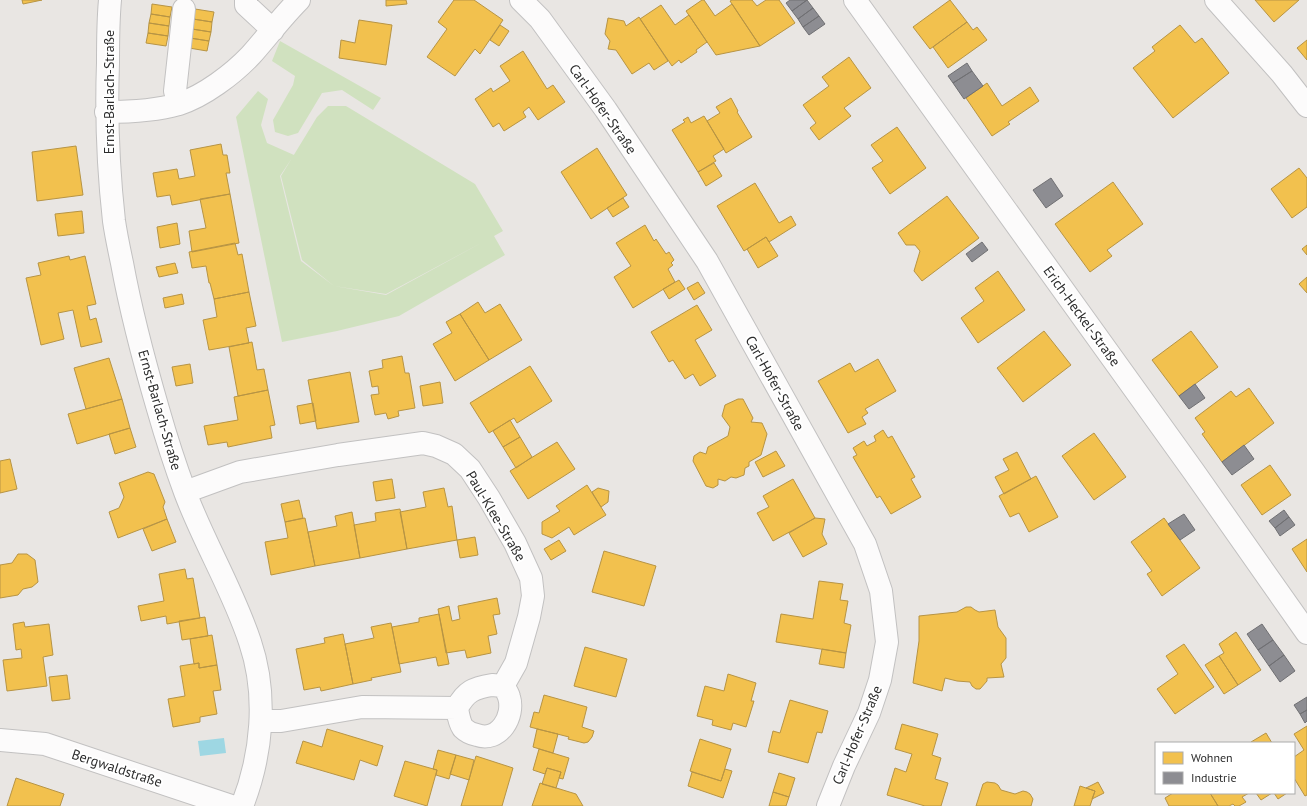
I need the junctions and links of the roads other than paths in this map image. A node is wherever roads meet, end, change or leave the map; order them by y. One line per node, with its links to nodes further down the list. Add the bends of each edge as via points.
1 (110, 0): 11 (street, Ernst-Barlach-Straße)
2 (246, 0): 8 (street, via 246,5)
3 (299, 0): 8 (street)
4 (521, 0): 20 (street, Carl-Hofer-Straße, via 540,19 606,110 707,261 865,544 881,592 887,642 880,680 869,713)
5 (855, 0): 13 (street, Erich-Heckel-Straße)
6 (1216, 0): 10 (street)
7 (184, 9): 9 (street, via 175,91)
8 (273, 30): 9 (street, via 250,56 224,79 198,96)
9 (179, 104): 11 (street, via 130,112)
10 (1307, 106)
11 (106, 112): 12 (street, Ernst-Barlach-Straße, via 114,223 129,301 158,408)
12 (185, 492): 14 (street, Paul-Klee-Straße, via 240,472 423,443 454,454 470,469 489,498 518,548 531,578 529,616 516,663); 16 (street, Ernst-Barlach-Straße, via 251,644 260,689)
13 (1307, 633)
14 (503, 686): 15 (street, via 492,685 474,690 461,699); 15 (street, via 509,696 510,708 502,729 494,735 482,737 469,733 459,720)
15 (457, 708): 16 (street, via 362,707 281,721)
16 (260, 721): 19 (street, Ernst-Barlach-Straße, via 250,786)
17 (0, 740): 18 (street, Bergwaldstraße, via 45,744)
18 (231, 806)
19 (242, 806)
20 (828, 806)

